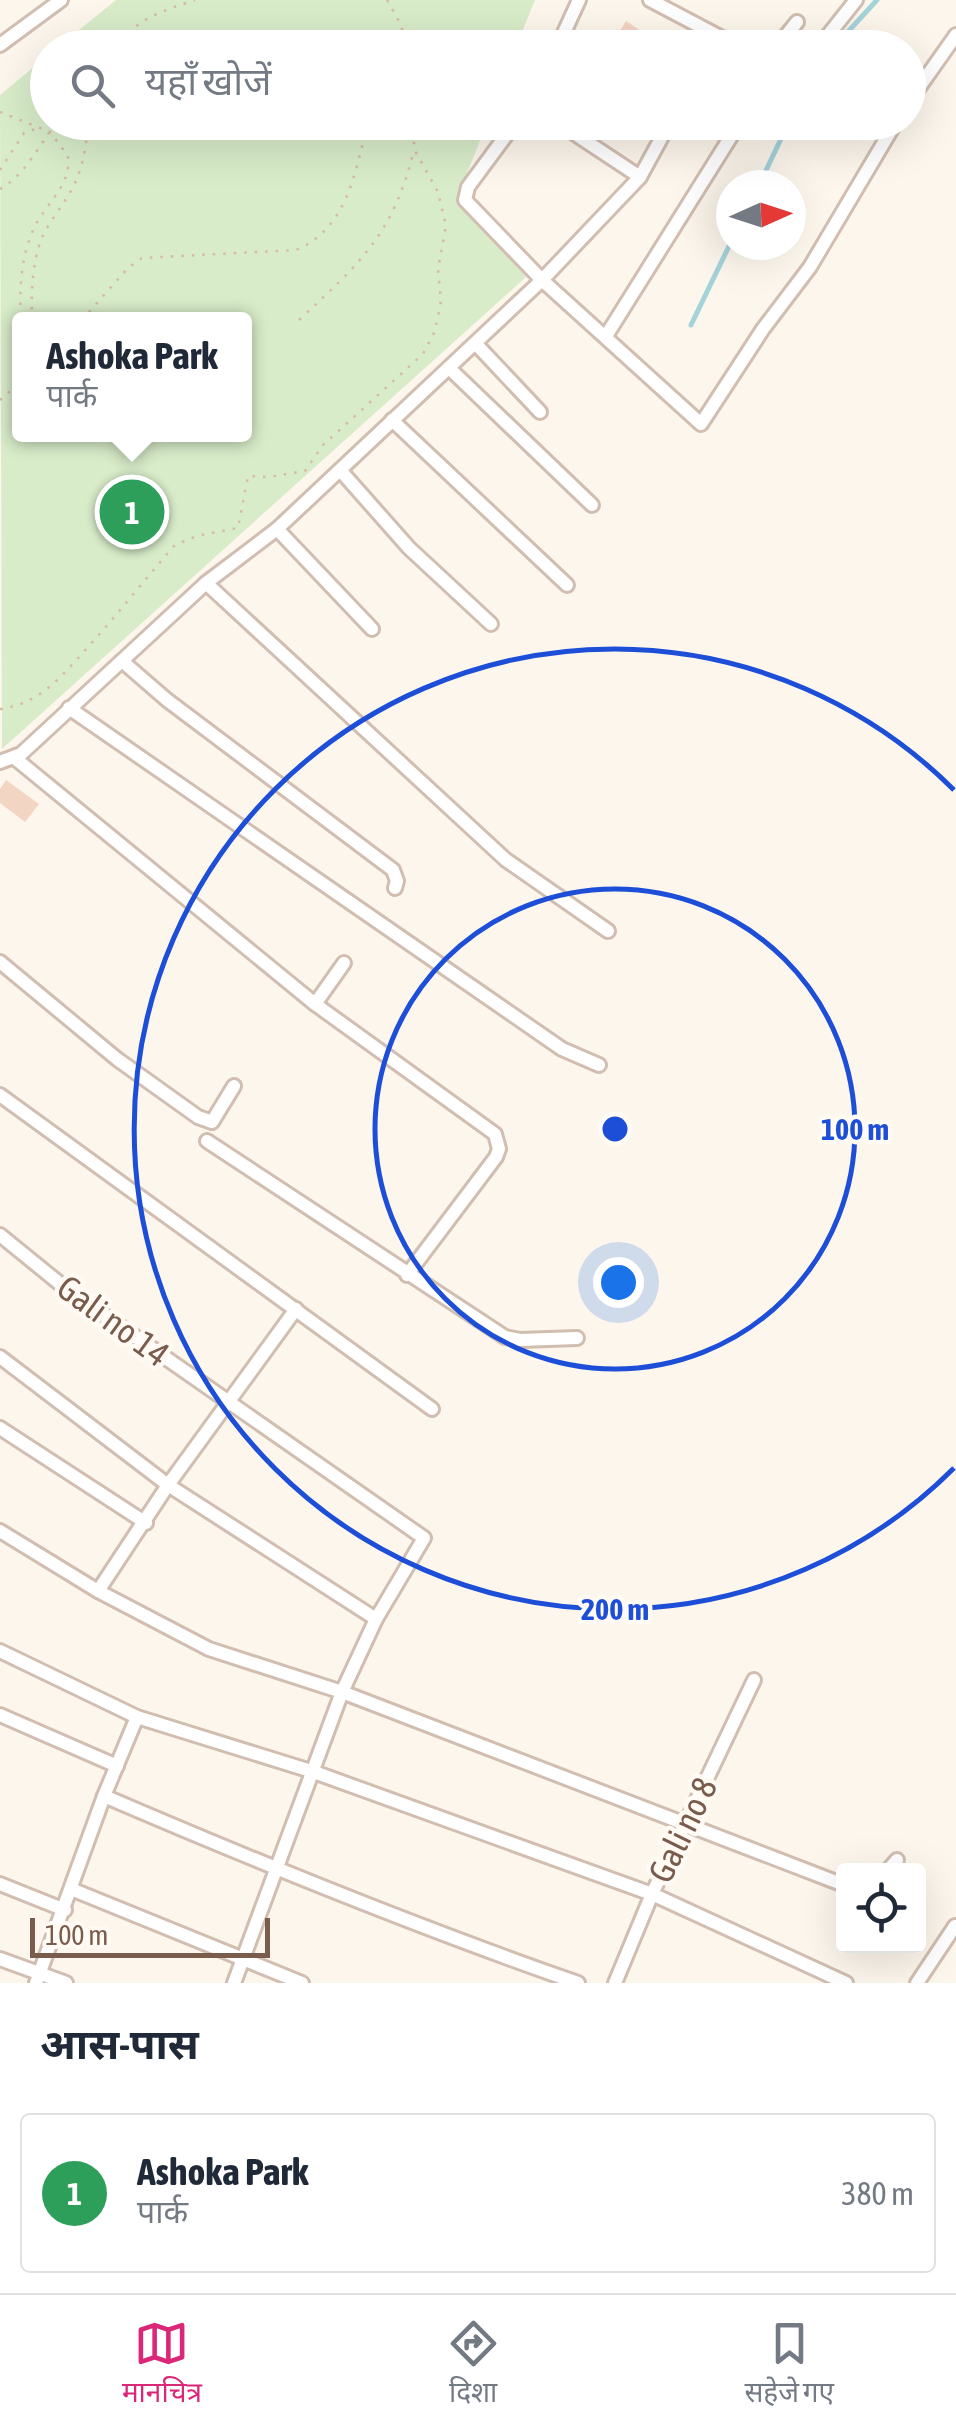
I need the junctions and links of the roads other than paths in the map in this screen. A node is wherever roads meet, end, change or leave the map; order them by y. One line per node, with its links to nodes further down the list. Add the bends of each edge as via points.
1 (62, 0): 11 (street)
2 (579, 0): 6 (street)
3 (650, 0): 7 (street)
4 (856, 0): 9 (street)
5 (796, 22): 8 (street)
6 (565, 30)
7 (696, 30)
8 (790, 30)
9 (832, 30)
10 (956, 35): 12 (street)
11 (0, 45)
12 (926, 78)
13 (503, 140): 19 (street, via 465,200)
14 (584, 140): 18 (street)
15 (660, 140): 18 (street)
16 (729, 140): 20 (street)
17 (885, 140): 20 (street, via 810,267 701,424)
18 (640, 177): 19 (street)
19 (542, 280): 20 (street); 21 (street)
20 (606, 336)
21 (476, 344): 22 (street); 23 (street)
22 (450, 369): 24 (street); 26 (street)
23 (540, 412)
24 (392, 420): 25 (street); 29 (street)
25 (340, 470): 27 (street); 30 (street, via 409,548)
26 (592, 505)
27 (277, 530): 28 (street); 31 (street)
28 (206, 583): 32 (street); 37 (street, via 506,860)
29 (567, 585)
30 (491, 624)
31 (372, 630)
32 (122, 662): 33 (street); 36 (street, via 394,870)
33 (69, 708): 34 (street); 41 (street, via 562,1049)
34 (8, 761): 35 (street); 40 (street)
35 (0, 774)
36 (395, 888)
37 (608, 931)
38 (0, 962): 42 (street, via 198,1117 212,1122)
39 (344, 964): 40 (street)
40 (315, 1004): 46 (street, via 488,1128 498,1142 496,1157)
41 (599, 1065)
42 (234, 1086)
43 (0, 1095): 47 (street)
44 (207, 1141): 46 (street)
45 (0, 1235): 50 (street, Gali no 14)
46 (407, 1275): 48 (street, via 505,1336)
47 (296, 1308): 50 (street); 51 (street)
48 (577, 1338)
49 (0, 1358): 53 (street)
50 (229, 1404): 53 (street); 57 (street, Gali no 14, via 424,1538)
51 (432, 1409)
52 (0, 1428): 54 (street)
53 (168, 1485): 54 (street); 57 (street)
54 (146, 1523): 56 (street)
55 (0, 1531): 56 (street)
56 (98, 1591): 60 (street, via 209,1649)
57 (376, 1619): 60 (street)
58 (0, 1651): 62 (street)
59 (754, 1680): 66 (street, Gali no 8)
60 (342, 1692): 64 (street); 66 (street)
61 (0, 1715): 63 (street)
62 (137, 1716): 63 (street); 64 (street)
63 (117, 1766): 65 (street)
64 (312, 1771): 67 (street); 71 (street)
65 (104, 1796): 67 (street); 70 (street)
66 (685, 1827): 68 (street); 71 (street, Gali no 8)
67 (276, 1870): 74 (street); 80 (street)
68 (836, 1882)
69 (0, 1884): 72 (street)
70 (71, 1889): 72 (street); 74 (street)
71 (652, 1894): 81 (street, Gali no 8); 82 (street)
72 (65, 1910): 76 (street)
73 (955, 1926): 83 (street)
74 (242, 1956): 78 (street); 79 (street)
75 (0, 1959): 76 (street)
76 (38, 1978): 77 (street)
77 (66, 1983)
78 (234, 1983)
79 (302, 1983)
80 (578, 1983)
81 (616, 1983)
82 (846, 1983)
83 (917, 1983)

